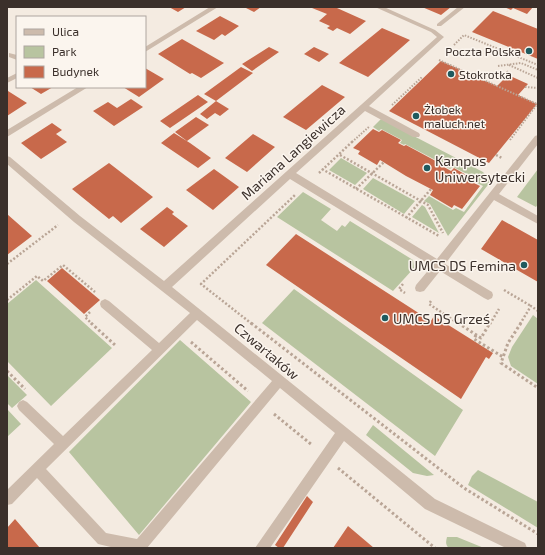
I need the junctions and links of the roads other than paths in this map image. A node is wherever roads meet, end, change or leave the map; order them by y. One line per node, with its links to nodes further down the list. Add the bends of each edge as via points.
1 (215, 7): 5 (street)
2 (378, 7): 9 (street, Mariana Langiewicza, via 433,31 440,37)
3 (462, 7): 4 (street)
4 (440, 25)
5 (146, 49)
6 (16, 76): 7 (street)
7 (7, 81)
8 (82, 88): 10 (street)
9 (364, 107): 11 (street); 14 (street, Mariana Langiewicza)
10 (7, 134)
11 (416, 134)
12 (538, 138): 15 (street)
13 (7, 159): 18 (street, Czwartaków)
14 (290, 174): 17 (street); 18 (street, Mariana Langiewicza)
15 (492, 195): 16 (street); 17 (street)
16 (538, 220)
17 (438, 265): 19 (street); 20 (street)
18 (165, 287): 22 (street, Czwartaków)
19 (420, 288)
20 (488, 295)
21 (105, 304): 23 (street)
22 (197, 313): 23 (street); 24 (street, Czwartaków)
23 (160, 350): 27 (street)
24 (279, 381): 26 (street, Czwartaków); 30 (street, via 140,546)
25 (23, 406): 27 (street)
26 (343, 432): 31 (street); 32 (street, Czwartaków, via 430,504)
27 (63, 444): 28 (street)
28 (37, 469): 29 (street); 30 (street, via 103,539)
29 (7, 499)
30 (129, 546)
31 (262, 548)
32 (520, 548)

